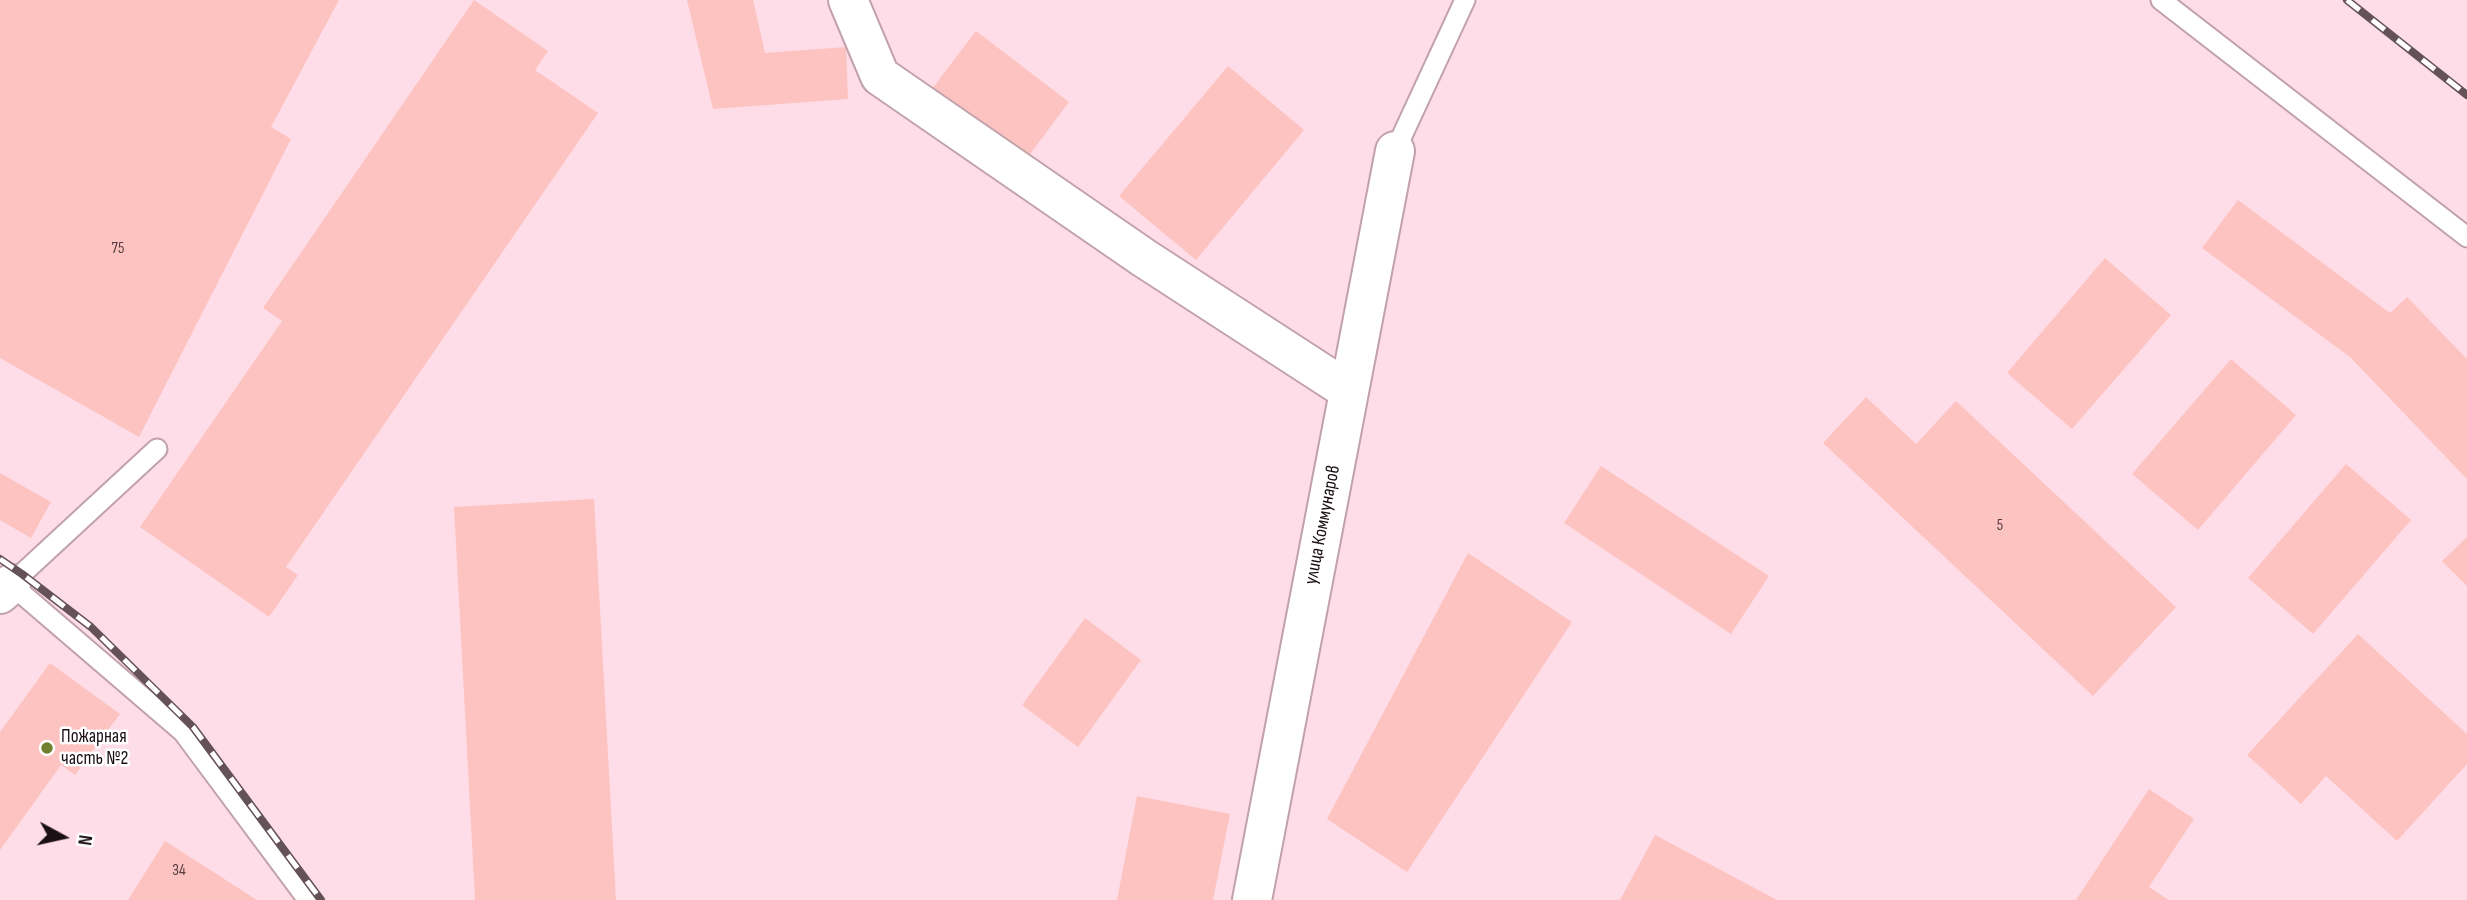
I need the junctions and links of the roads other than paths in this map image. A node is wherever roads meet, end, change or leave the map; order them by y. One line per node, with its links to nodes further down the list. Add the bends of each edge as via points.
1 (848, 0): 6 (street, via 880,76 1144,258)
2 (1465, 0): 4 (lane)
3 (2161, 0): 5 (lane)
4 (1395, 151): 6 (street, улица Коммунаров)
5 (2467, 237)
6 (1349, 391): 10 (street, улица Коммунаров)
7 (157, 449): 8 (lane)
8 (4, 585): 9 (lane, via 183,732)
9 (308, 900)
10 (1252, 900)

